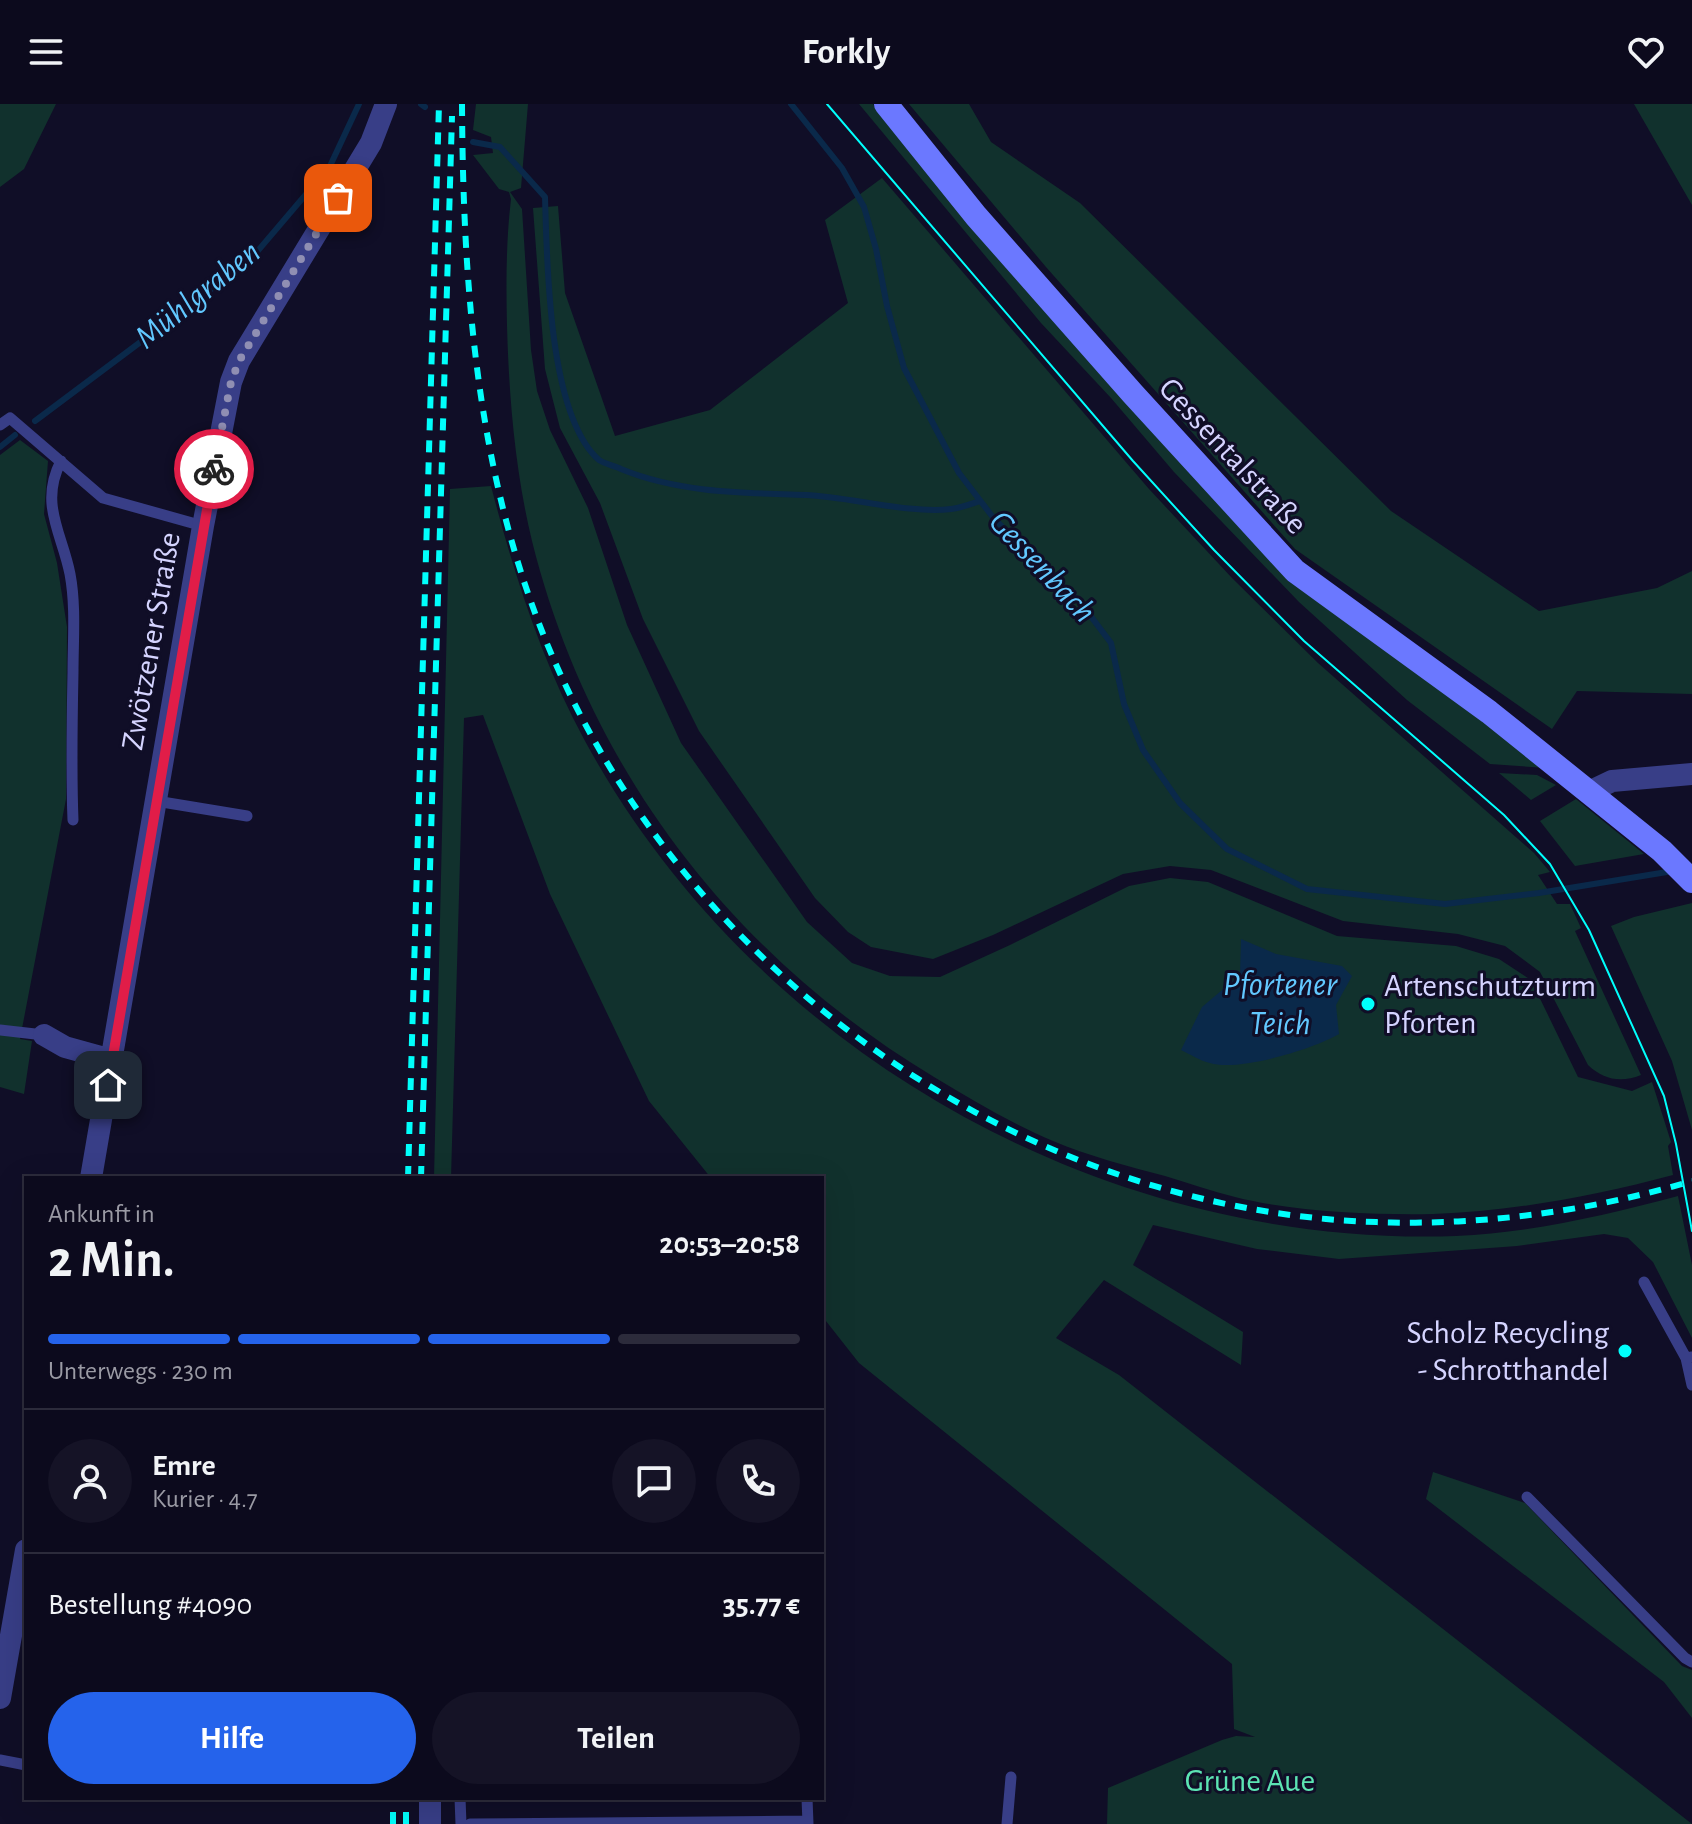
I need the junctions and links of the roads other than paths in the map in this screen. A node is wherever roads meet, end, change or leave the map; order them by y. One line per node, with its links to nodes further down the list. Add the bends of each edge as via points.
1 (386, 104): 5 (street, Zwötzener Straße, via 371,143 239,361)
2 (886, 104): 7 (main road, Gessentalstraße, via 976,216 1295,571)
3 (0, 425): 4 (lane, via 10,418)
4 (61, 461): 5 (lane, via 103,498); 10 (lane, via 53,476 51,514 70,573)
5 (203, 526): 8 (street, Zwötzener Straße)
6 (1692, 774): 7 (street, via 1612,781)
7 (1589, 792): 11 (main road, Gessentalstraße)
8 (156, 801): 9 (lane); 14 (street, Zwötzener Straße)
9 (247, 816)
10 (73, 820)
11 (1692, 881)
12 (0, 1030): 13 (lane)
13 (44, 1035): 14 (street, via 65,1047)
14 (112, 1060): 15 (street, Zwötzener Straße)
15 (91, 1176)
16 (1644, 1282): 17 (lane)
17 (1689, 1358): 18 (lane)
18 (1692, 1385)
19 (1527, 1497): 21 (lane)
20 (24, 1561): 22 (street)
21 (1692, 1662)
22 (0, 1698)
23 (0, 1760): 24 (lane)
24 (24, 1765)
25 (1011, 1777): 33 (lane)
26 (430, 1800): 30 (street)
27 (460, 1800): 31 (lane)
28 (807, 1800): 29 (lane)
29 (808, 1822): 32 (lane)
30 (430, 1824)
31 (461, 1824)
32 (470, 1824)
33 (1007, 1824)

